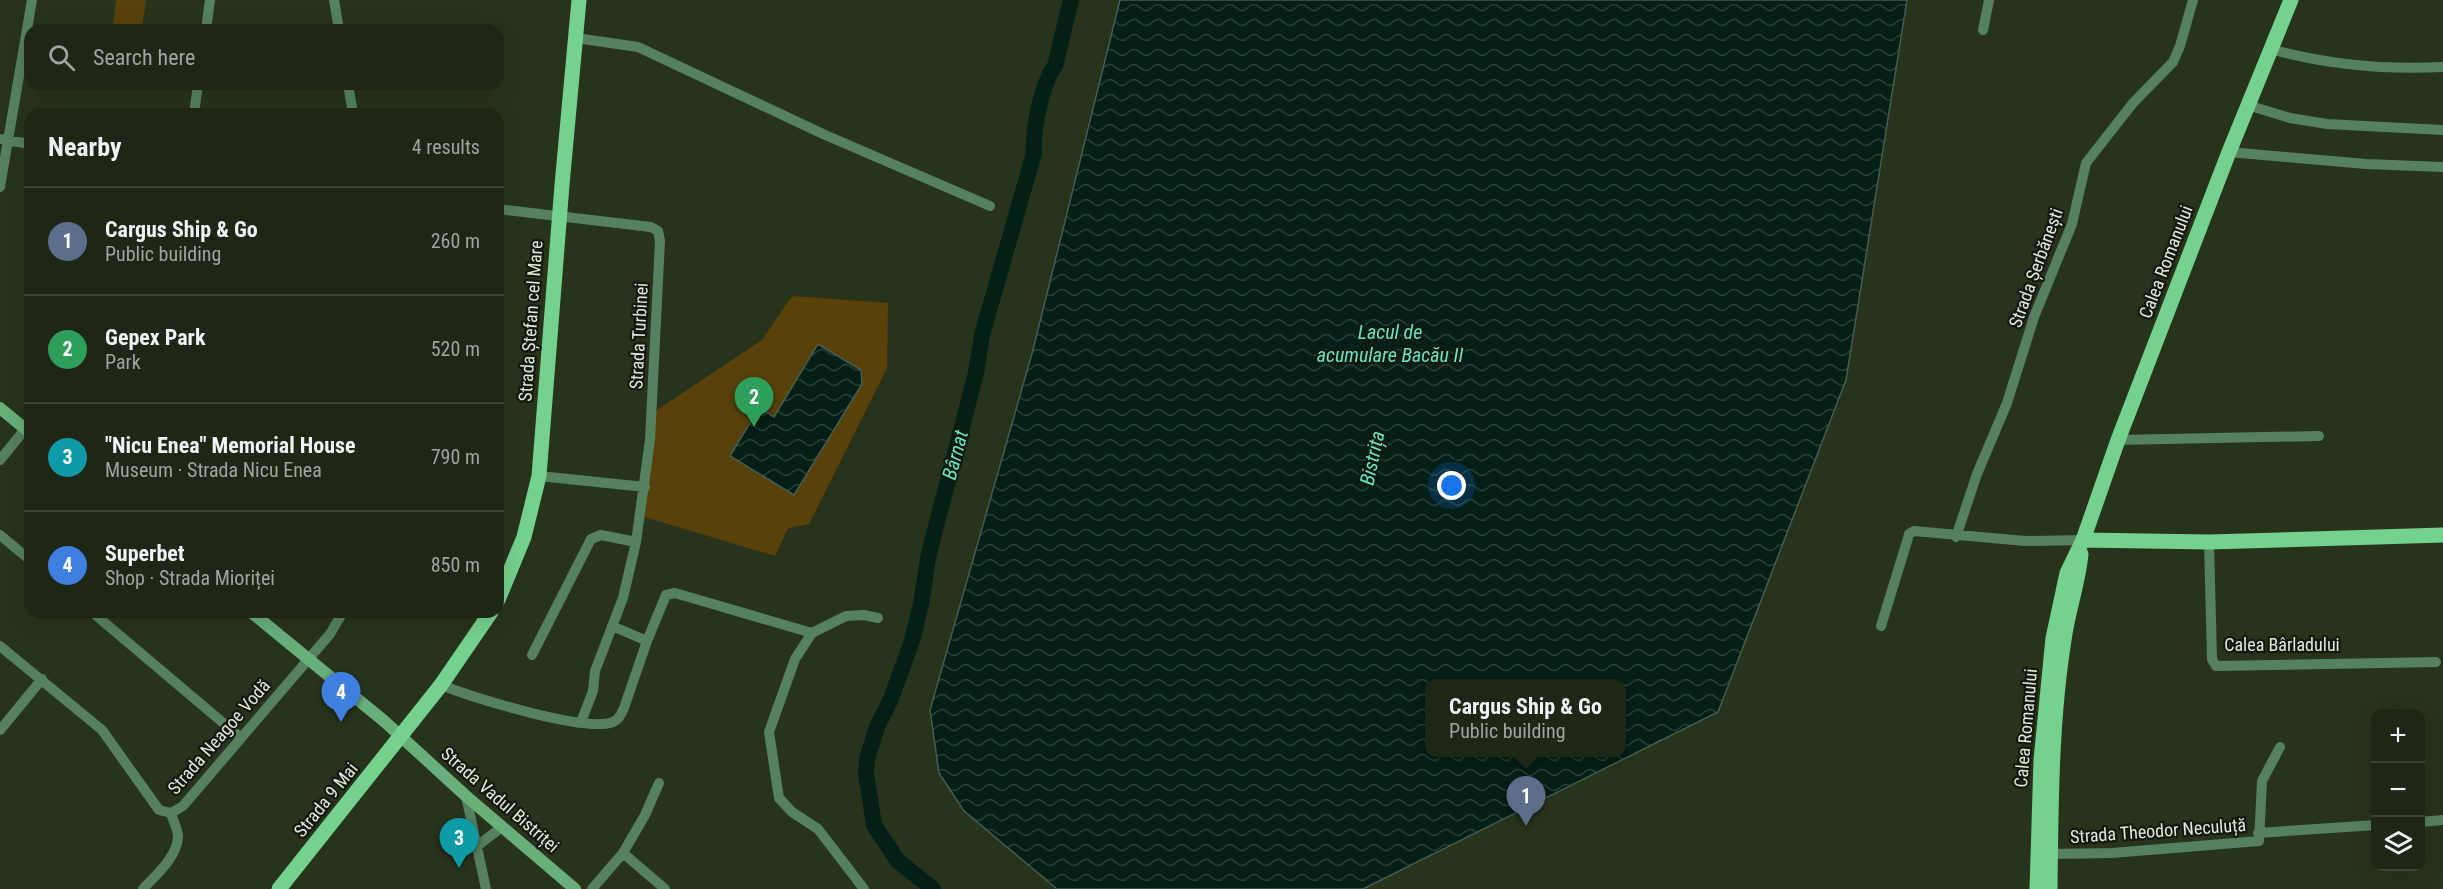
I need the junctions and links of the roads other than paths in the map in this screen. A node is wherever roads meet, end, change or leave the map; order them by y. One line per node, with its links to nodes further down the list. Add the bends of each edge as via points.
1 (32, 0): 8 (street)
2 (210, 0): 9 (street)
3 (334, 0): 10 (street)
4 (579, 0): 12 (main road, Strada Ștefan cel Mare)
5 (1989, 0): 11 (street)
6 (2193, 0): 40 (street, Strada Șerbănești, via 2173,62 2133,103 2086,163 2072,224 2034,317 2007,403)
7 (2291, 0): 14 (main road, Calea Romanului)
8 (27, 24)
9 (207, 24)
10 (338, 24)
11 (1983, 30)
12 (576, 38): 27 (street, via 638,46 823,134); 29 (main road, Strada Ștefan cel Mare)
13 (24, 40): 22 (street)
14 (2270, 50): 15 (street, via 2368,66); 18 (main road, Calea Romanului)
15 (2443, 67)
16 (197, 90): 19 (street)
17 (349, 90): 20 (street)
18 (2247, 105): 21 (street, via 2327,124); 24 (main road, Calea Romanului)
19 (195, 108)
20 (352, 108)
21 (2443, 130)
22 (4, 140): 23 (street); 26 (street)
23 (24, 143)
24 (2229, 152): 25 (street); 34 (main road, Calea Romanului)
25 (2443, 167)
26 (0, 187)
27 (990, 206)
28 (504, 210): 29 (street)
29 (559, 215): 36 (main road, Strada Ștefan cel Mare); 37 (street, Strada Turbinei, via 658,231)
30 (0, 408): 31 (main road)
31 (24, 425)
32 (24, 433): 35 (street)
33 (2319, 436): 34 (street)
34 (2118, 440): 41 (main road, Calea Romanului)
35 (0, 460)
36 (539, 476): 37 (street); 45 (main road, Strada Ștefan cel Mare, via 524,537)
37 (645, 487): 42 (street, Strada Turbinei)
38 (0, 535): 44 (street)
39 (2443, 535): 43 (main road)
40 (1956, 537): 41 (street); 52 (street, via 1914,531 1910,534)
41 (2083, 540): 43 (main road); 76 (main road, Calea Romanului, via 2064,640 2052,762); 84 (main road, Calea Romanului, via 2067,573 2053,638 2041,760)
42 (636, 542): 51 (street, Strada Turbinei); 56 (street, via 601,535 591,539)
43 (2209, 542): 58 (street, Calea Bârladului, via 2212,659 2216,666)
44 (24, 555)
45 (504, 585)
46 (99, 618): 64 (street)
47 (258, 618): 57 (main road, Strada Vadul Bistriței)
48 (339, 618): 57 (street, Strada Neagoe Vodă)
49 (487, 618): 60 (main road)
50 (878, 618): 53 (street, via 846,616)
51 (612, 626): 54 (street); 61 (street, Strada Turbinei)
52 (1881, 627)
53 (812, 633): 54 (street, via 675,593 663,599); 83 (street, via 795,659 769,732 779,798 818,829)
54 (647, 641): 61 (street, via 620,718 602,724)
55 (0, 646): 59 (street, Strada Neagoe Vodă)
56 (532, 655)
57 (308, 659): 63 (main road, Strada Vadul Bistriței); 64 (street, Strada Neagoe Vodă)
58 (2436, 662)
59 (42, 679): 62 (street); 68 (street, Strada Neagoe Vodă, via 102,730 159,810)
60 (441, 686): 61 (street, via 534,714); 63 (main road)
61 (581, 722)
62 (0, 730)
63 (402, 736): 67 (main road, Strada Vadul Bistriței); 78 (main road, Strada 9 Mai)
64 (241, 738): 68 (street, Strada Neagoe Vodă, via 183,806)
65 (2280, 747): 73 (street, Strada Theodor Neculuță, via 2262,781)
66 (659, 783): 75 (street)
67 (466, 796): 72 (main road, Strada Vadul Bistriței); 74 (street)
68 (171, 813): 77 (street, via 177,832 176,847)
69 (2443, 820): 70 (street)
70 (2425, 822)
71 (2371, 825): 73 (street, Strada Theodor Neculuță)
72 (502, 826): 74 (street); 80 (main road, Strada Vadul Bistriței)
73 (2258, 833): 76 (street, Strada Theodor Neculuță, via 2259,841)
74 (477, 846): 79 (street)
75 (623, 853): 81 (street); 82 (street)
76 (2050, 854): 85 (main road, Calea Romanului)
77 (143, 889)
78 (279, 889)
79 (486, 889)
80 (576, 889)
81 (592, 889)
82 (665, 889)
83 (864, 889)
84 (2037, 889)
85 (2050, 889)

